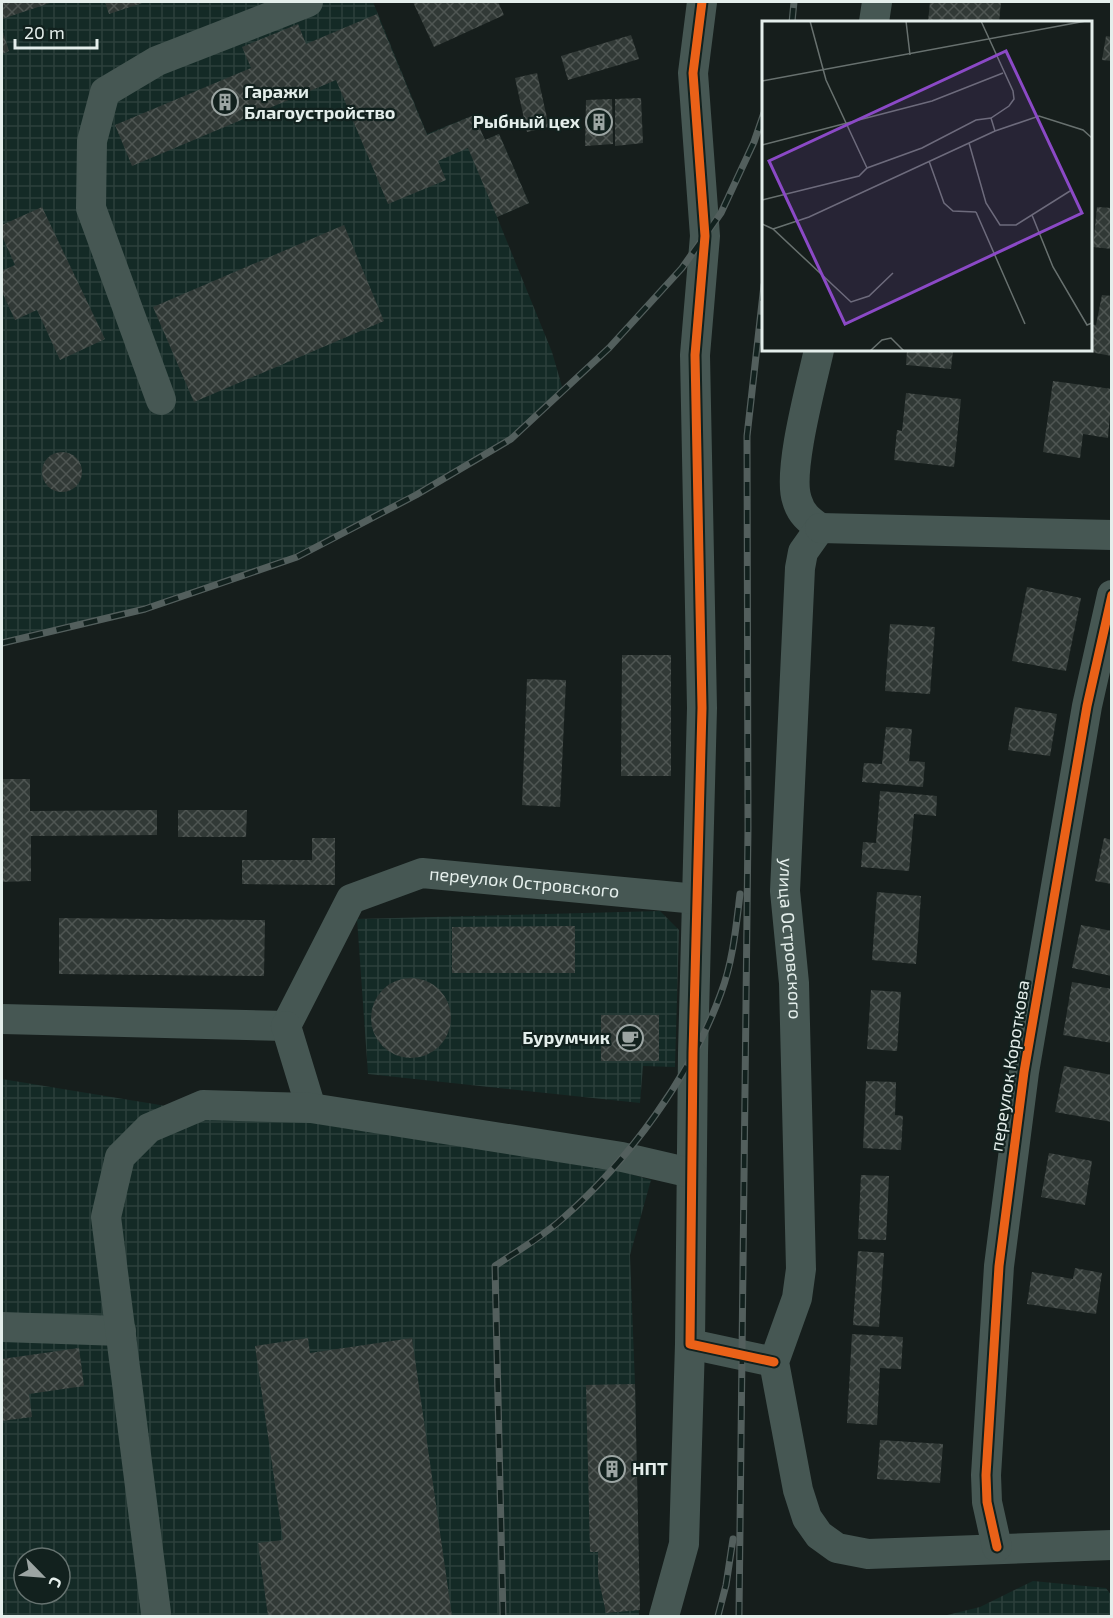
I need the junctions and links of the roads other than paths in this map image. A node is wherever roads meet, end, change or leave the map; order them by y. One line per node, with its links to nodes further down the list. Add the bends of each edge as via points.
1 (308, 2): 6 (street, via 157,61 105,92 92,141 91,208)
2 (702, 2): 10 (street, via 693,73 705,236 695,355 702,708)
3 (877, 2): 4 (street)
4 (874, 21)
5 (819, 351): 7 (street, via 796,466 796,499 805,517)
6 (161, 399)
7 (820, 528): 8 (street); 18 (street, улица Островского, via 803,552 800,568 785,891 794,983 801,1269 796,1298)
8 (1112, 535)
9 (1112, 595): 20 (street, переулок Короткова, via 1087,706 1024,1072 999,1266 986,1475 987,1502)
10 (697, 899): 12 (street, переулок Островского, via 422,873 351,899); 14 (street)
11 (2, 1019): 12 (street)
12 (286, 1026): 13 (street)
13 (311, 1108): 14 (street, via 622,1156); 16 (street, via 203,1105 149,1128 120,1157 106,1217)
14 (691, 1173): 17 (street)
15 (2, 1327): 16 (street)
16 (121, 1331): 21 (street)
17 (690, 1344): 18 (street); 22 (street, via 684,1544)
18 (774, 1362): 20 (street, улица Островского, via 798,1490 807,1518 819,1535 837,1548 868,1554)
19 (1112, 1545): 20 (street)
20 (997, 1547)
21 (156, 1612)
22 (664, 1617)

